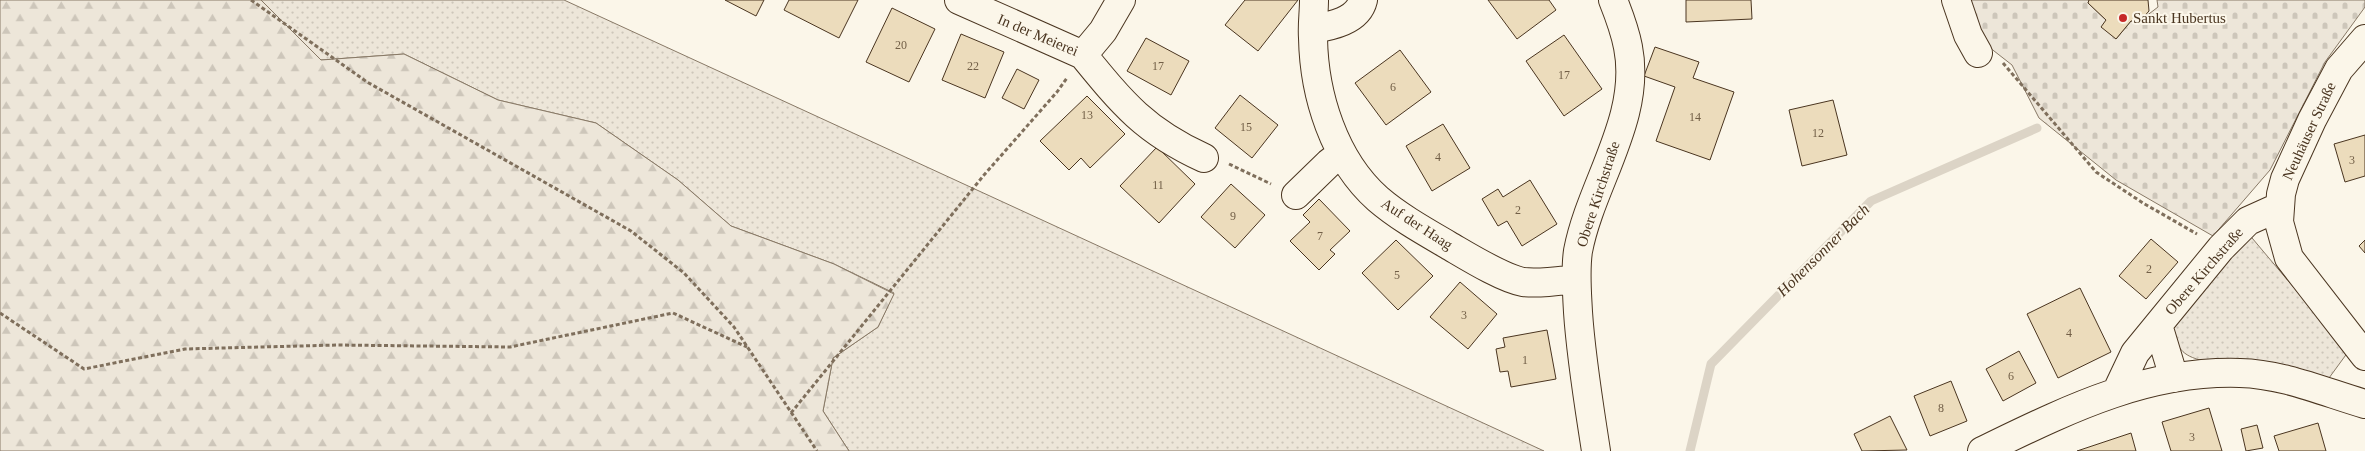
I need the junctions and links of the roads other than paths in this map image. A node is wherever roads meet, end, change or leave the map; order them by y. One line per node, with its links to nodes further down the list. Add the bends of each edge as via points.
1 (958, 0): 10 (street, In der Meierei)
2 (1122, 0): 10 (street, In der Meierei)
3 (1314, 0): 7 (street, Auf der Haag)
4 (1363, 0): 7 (street, via 1358,10 1341,22)
5 (1613, 0): 15 (street, Obere Kirchstraße, via 1628,47 1630,88 1627,107 1587,219 1578,251)
6 (1956, 0): 9 (street)
7 (1313, 29): 11 (street, Auf der Haag, via 1322,102)
8 (2365, 39): 14 (street, Neuhäuser Straße, via 2328,86 2292,161)
9 (1978, 54)
10 (1083, 55): 12 (street, via 1149,128)
11 (1342, 153): 13 (street); 15 (street, Auf der Haag, via 1378,198 1458,251 1521,281 1538,283)
12 (1204, 158)
13 (1296, 195)
14 (2279, 207): 16 (street, Obere Kirchstraße, via 2248,221 2221,248); 17 (street, Neuhäuser Straße, via 2279,222 2289,258)
15 (1576, 279): 21 (street, Obere Kirchstraße, via 1579,332)
16 (2158, 325): 18 (street, Obere Kirchstraße); 19 (street, Obere Kirchstraße, via 2134,353)
17 (2365, 356)
18 (2174, 378): 19 (street); 20 (street, via 2241,373 2271,377)
19 (2118, 391): 22 (street, via 2056,415)
20 (2365, 404)
21 (1596, 451)
22 (1982, 451)

